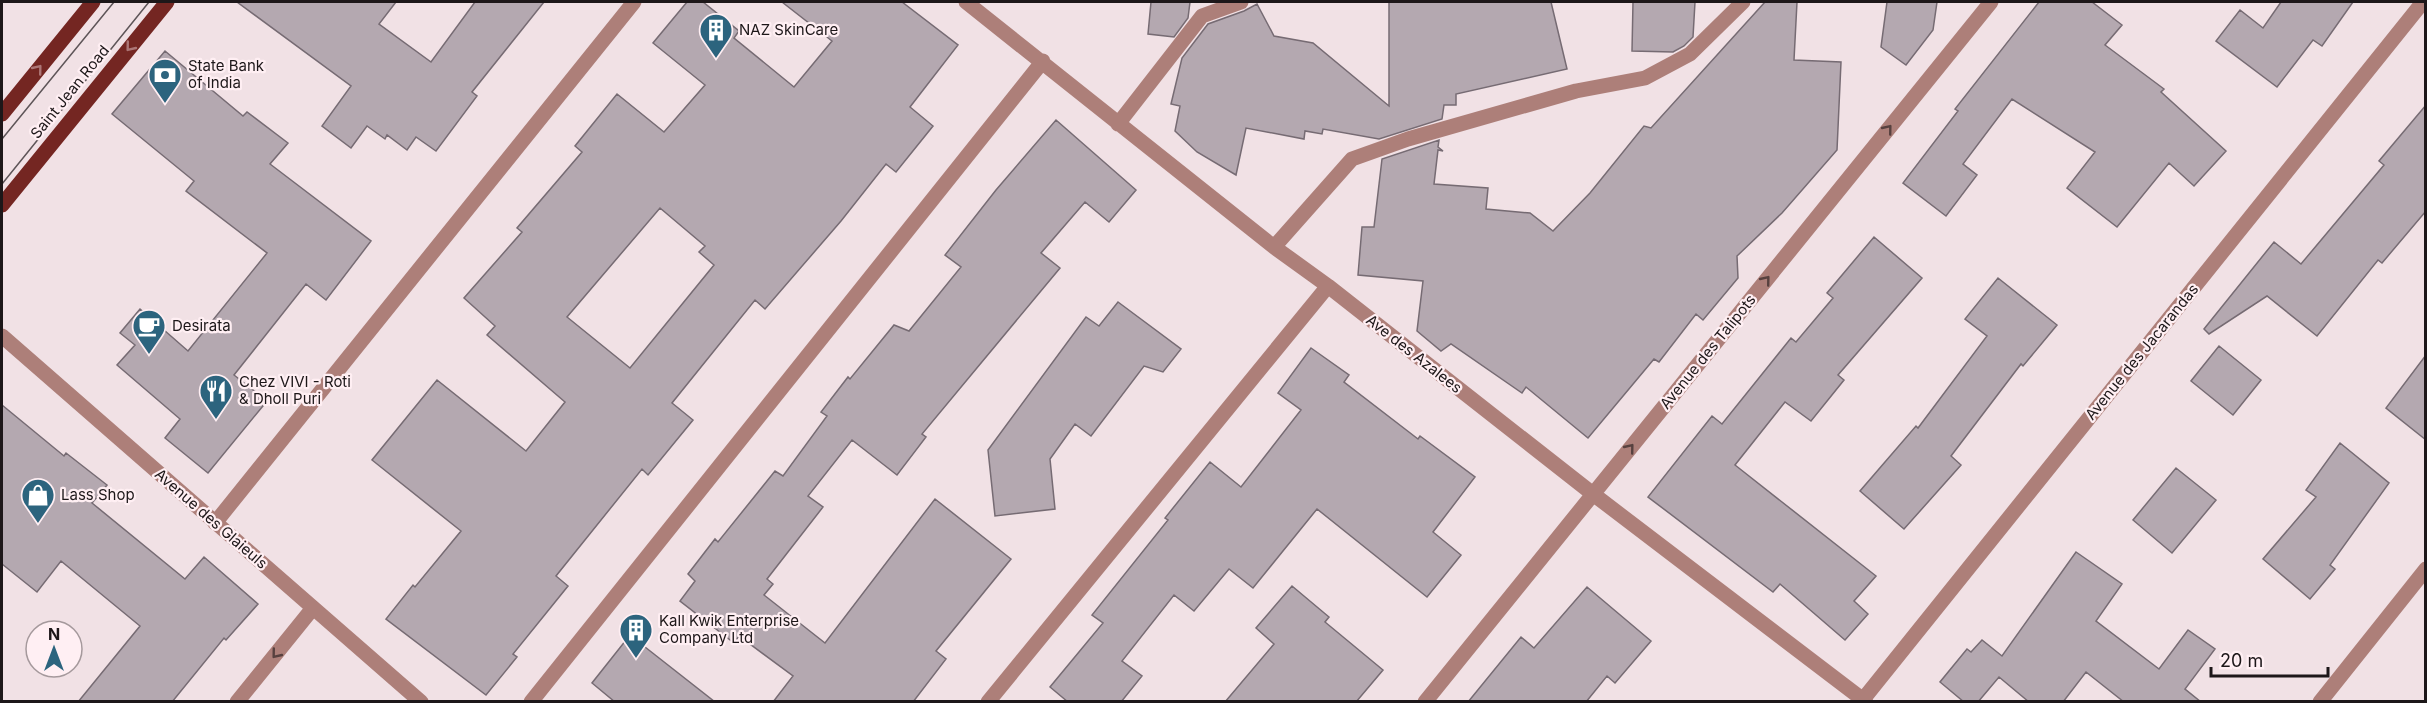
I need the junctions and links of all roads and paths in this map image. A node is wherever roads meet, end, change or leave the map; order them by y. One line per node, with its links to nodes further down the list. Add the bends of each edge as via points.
1 (93, 2): 10 (main road, one-way to 1)
2 (167, 2): 12 (main road, Saint Jean Road, one-way to 12)
3 (634, 2): 17 (street)
4 (966, 2): 9 (street, Ave des Azalees)
5 (1241, 2): 11 (street, via 1202,16)
6 (1743, 2): 13 (street, via 1690,54 1645,78 1576,91 1352,159)
7 (1991, 2): 16 (street, Avenue des Talipots, one-way to 7)
8 (2423, 2): 20 (street, Avenue des Jacarandas)
9 (1043, 62): 11 (street, Ave des Azalees); 23 (street)
10 (2, 114)
11 (1118, 124): 13 (street, Ave des Azalees)
12 (2, 205)
13 (1274, 247): 14 (street, Ave des Azalees)
14 (1328, 286): 16 (street, Ave des Azalees); 24 (street)
15 (2, 336): 17 (street, Avenue des Glaieuls)
16 (1593, 494): 20 (street, Ave des Azalees); 25 (street, Avenue des Talipots)
17 (215, 523): 19 (street, Avenue des Glaieuls)
18 (2426, 569): 26 (street)
19 (313, 608): 21 (street, one-way to 21); 22 (street, Avenue des Glaieuls)
20 (1864, 701)
21 (237, 702)
22 (421, 702)
23 (531, 702)
24 (988, 702)
25 (1425, 702)
26 (2320, 702)

